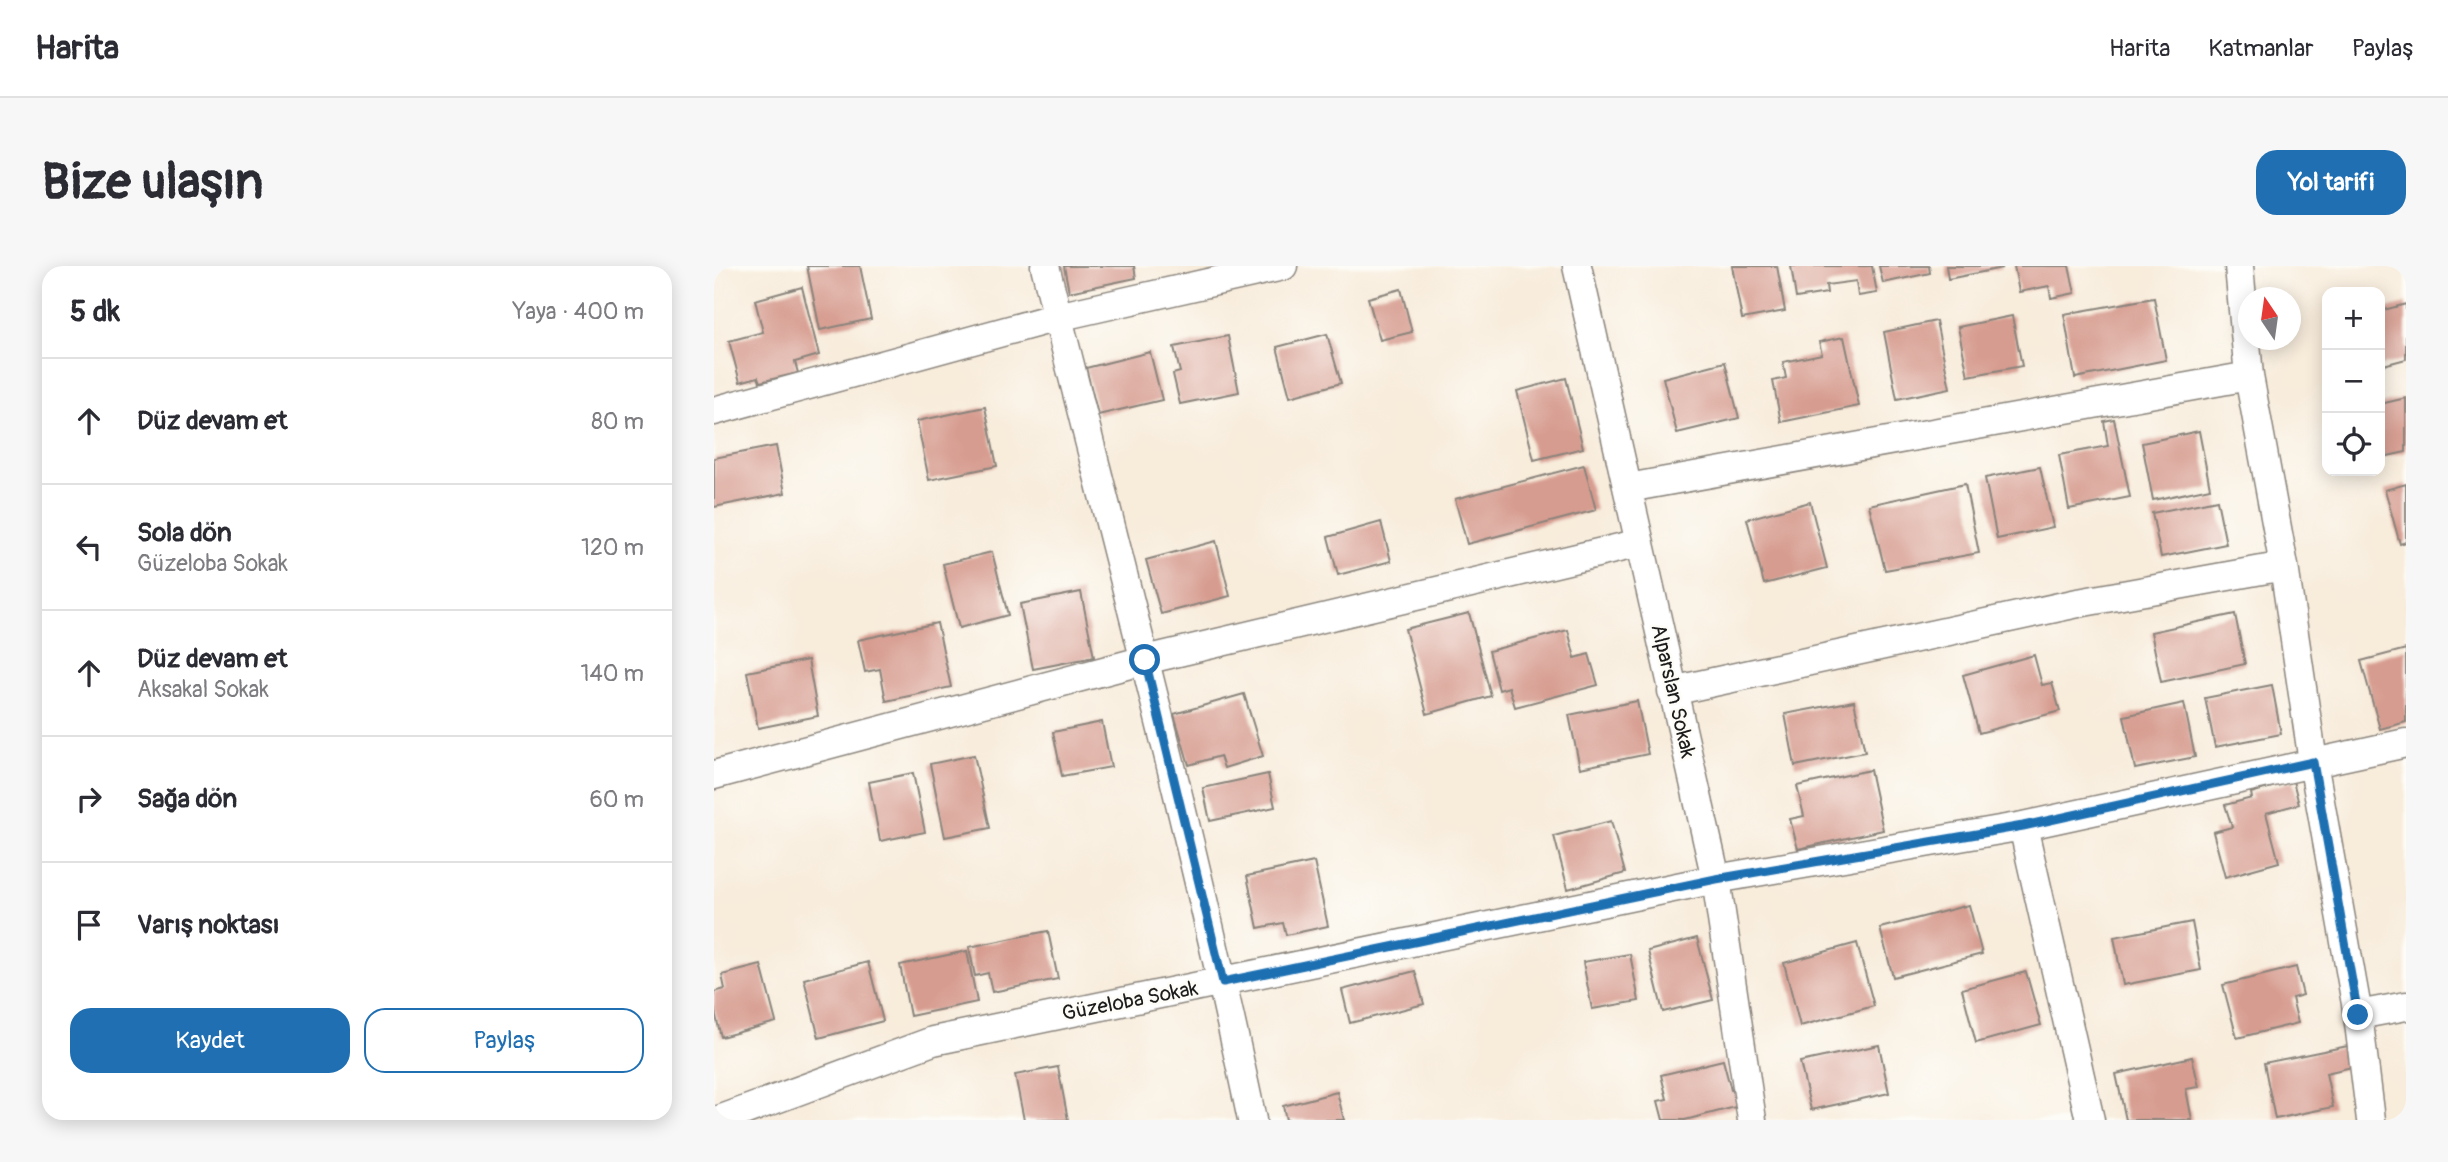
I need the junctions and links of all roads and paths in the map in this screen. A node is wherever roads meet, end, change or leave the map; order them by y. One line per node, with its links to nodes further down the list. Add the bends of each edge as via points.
1 (1045, 266): 5 (street)
2 (1283, 266): 5 (street)
3 (1577, 266): 8 (street, Alparslan Sokak)
4 (2239, 266): 6 (street)
5 (1057, 317): 7 (street); 11 (street)
6 (2249, 376): 8 (street); 10 (street)
7 (714, 411)
8 (1628, 488): 9 (street, Alparslan Sokak)
9 (1640, 543): 11 (street); 12 (street, Alparslan Sokak)
10 (2284, 566): 12 (street, via 2078,603); 14 (street)
11 (1145, 660): 15 (street); 18 (street)
12 (1672, 691): 17 (street, Alparslan Sokak)
13 (2406, 743): 14 (street, Güzeloba Sokak)
14 (2313, 762): 16 (street, Güzeloba Sokak); 20 (street)
15 (714, 775)
16 (2023, 826): 17 (street, Güzeloba Sokak); 24 (street)
17 (1716, 879): 18 (street, Güzeloba Sokak); 23 (street, Alparslan Sokak)
18 (1223, 982): 21 (street, Güzeloba Sokak, via 933,1041); 22 (street)
19 (2406, 1006): 20 (street)
20 (2358, 1015): 25 (street)
21 (719, 1120)
22 (1252, 1120)
23 (1752, 1120)
24 (2090, 1120)
25 (2371, 1120)

